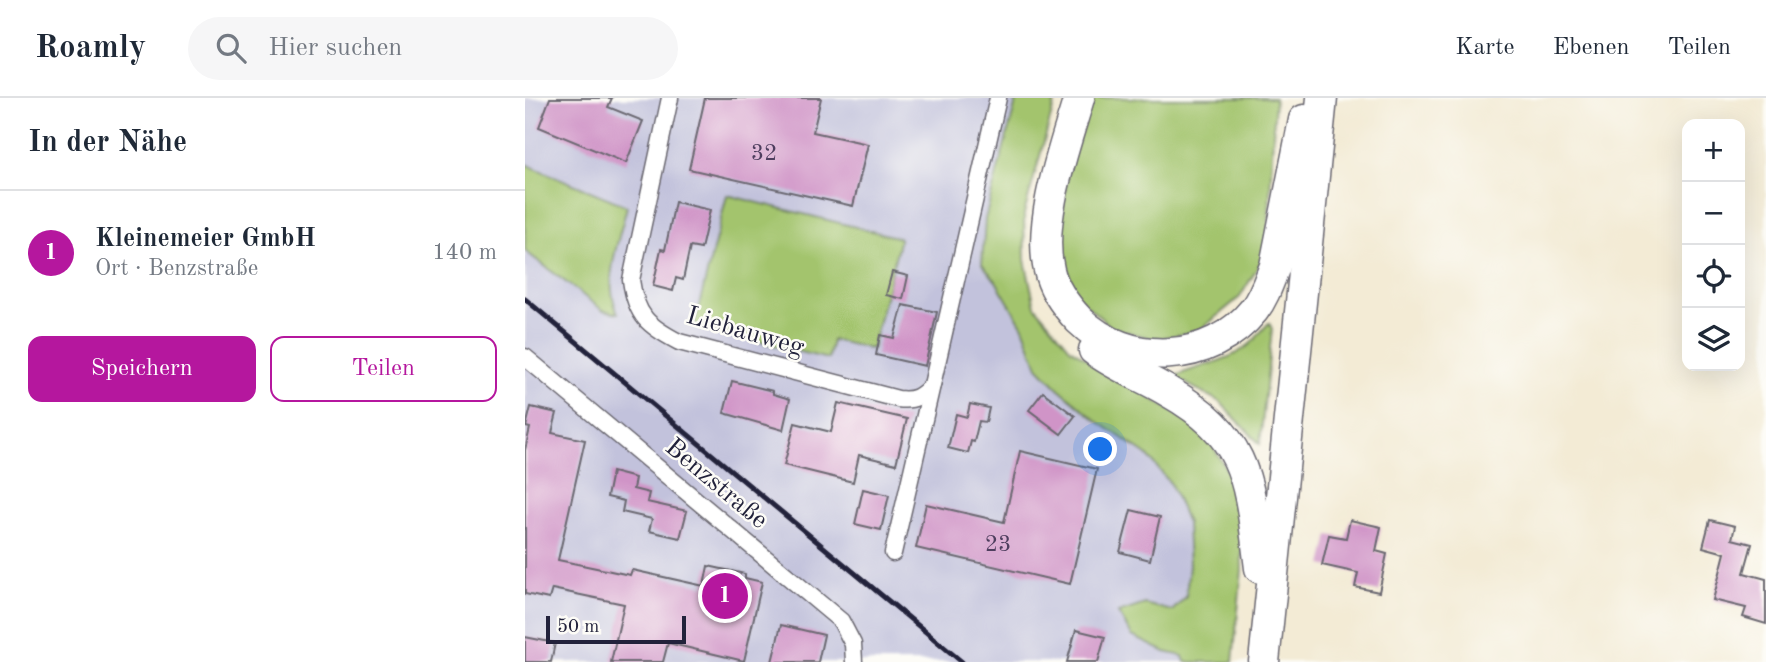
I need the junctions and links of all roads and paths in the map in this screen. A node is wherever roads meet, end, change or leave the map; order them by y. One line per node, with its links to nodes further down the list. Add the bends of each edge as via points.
1 (670, 98): 7 (street, Liebauweg, via 631,280 641,315 656,330 679,342 898,399 911,401)
2 (998, 98): 7 (street)
3 (1062, 98): 9 (highway, via 1041,173 1032,228 1042,291 1062,321 1098,353 1170,392 1217,426 1242,467 1251,493)
4 (1079, 98): 5 (highway, via 1055,180 1048,225 1049,270 1069,309 1089,329 1110,342 1158,355 1208,345 1233,331 1255,309 1275,266)
5 (1311, 105): 9 (highway); 12 (highway)
6 (525, 357): 10 (street, Benzstraße, via 841,621 853,644)
7 (932, 386): 8 (street)
8 (894, 553)
9 (1260, 568): 11 (highway)
10 (854, 662)
11 (1255, 662)
12 (1264, 662)

